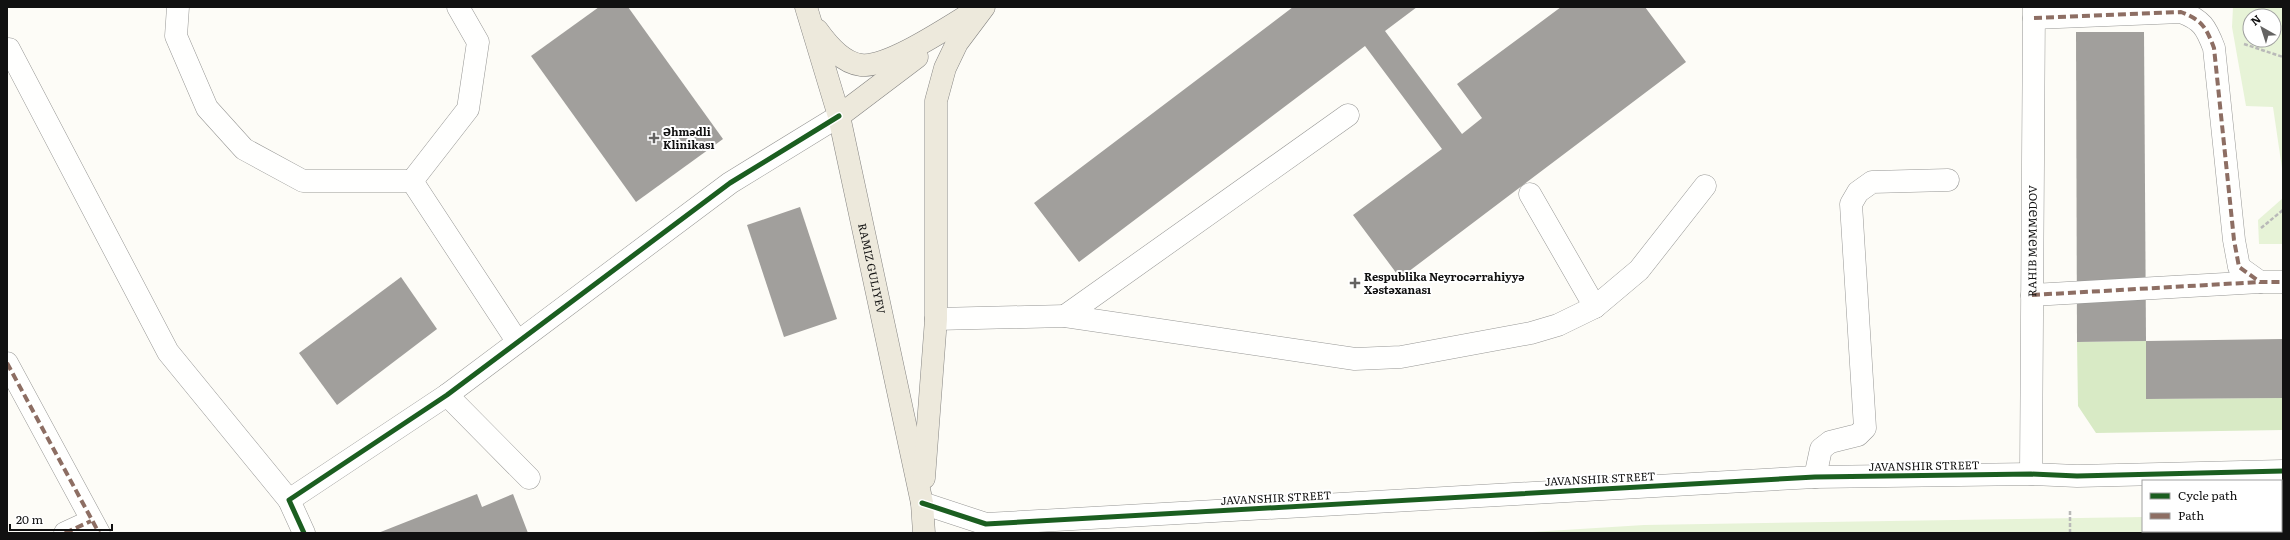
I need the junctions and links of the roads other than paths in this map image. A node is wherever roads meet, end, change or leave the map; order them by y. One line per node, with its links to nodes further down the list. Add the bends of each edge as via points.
1 (178, 7): 10 (street, via 176,36 207,108 244,149 303,181)
2 (458, 7): 10 (street, via 478,42 468,109)
3 (983, 7): 4 (main road, via 900,55 878,64 860,65 843,58 827,44); 8 (main road); 18 (main road, via 957,43 936,101)
4 (808, 13): 8 (main road, RAMIZ GULIYEV)
5 (2034, 13): 13 (street, via 2181,12 2197,18 2208,33 2214,48 2234,240 2240,267); 15 (street, RAHIB MƏMMƏDOV)
6 (9, 49): 26 (street, via 168,352)
7 (1348, 115): 17 (street)
8 (839, 116): 19 (street, via 730,183); 27 (main road, RAMIZ GULIYEV)
9 (1948, 180): 24 (street, via 1872,182 1858,192 1851,204 1865,428 1858,435 1830,442 1821,449)
10 (412, 181): 19 (street)
11 (1705, 186): 16 (street, via 1639,270)
12 (1530, 194): 16 (street)
13 (2260, 282): 14 (street); 15 (street)
14 (2283, 282)
15 (2032, 295): 23 (street, RAHIB MƏMMƏDOV)
16 (1595, 307): 17 (street, via 1558,325 1532,333 1401,357 1355,359)
17 (1065, 316): 18 (street)
18 (936, 319): 27 (main road)
19 (517, 341): 21 (street)
20 (7, 363): 28 (street)
21 (447, 395): 25 (street); 26 (street)
22 (2283, 471): 23 (street, JAVANSHIR STREET, via 2077,476)
23 (2031, 474): 24 (street, JAVANSHIR STREET)
24 (1815, 477): 27 (street, JAVANSHIR STREET, via 986,524)
25 (529, 478)
26 (288, 500): 30 (street)
27 (922, 503): 31 (main road, RAMIZ GULIYEV)
28 (95, 527): 29 (street)
29 (65, 533)
30 (304, 533)
31 (924, 533)

